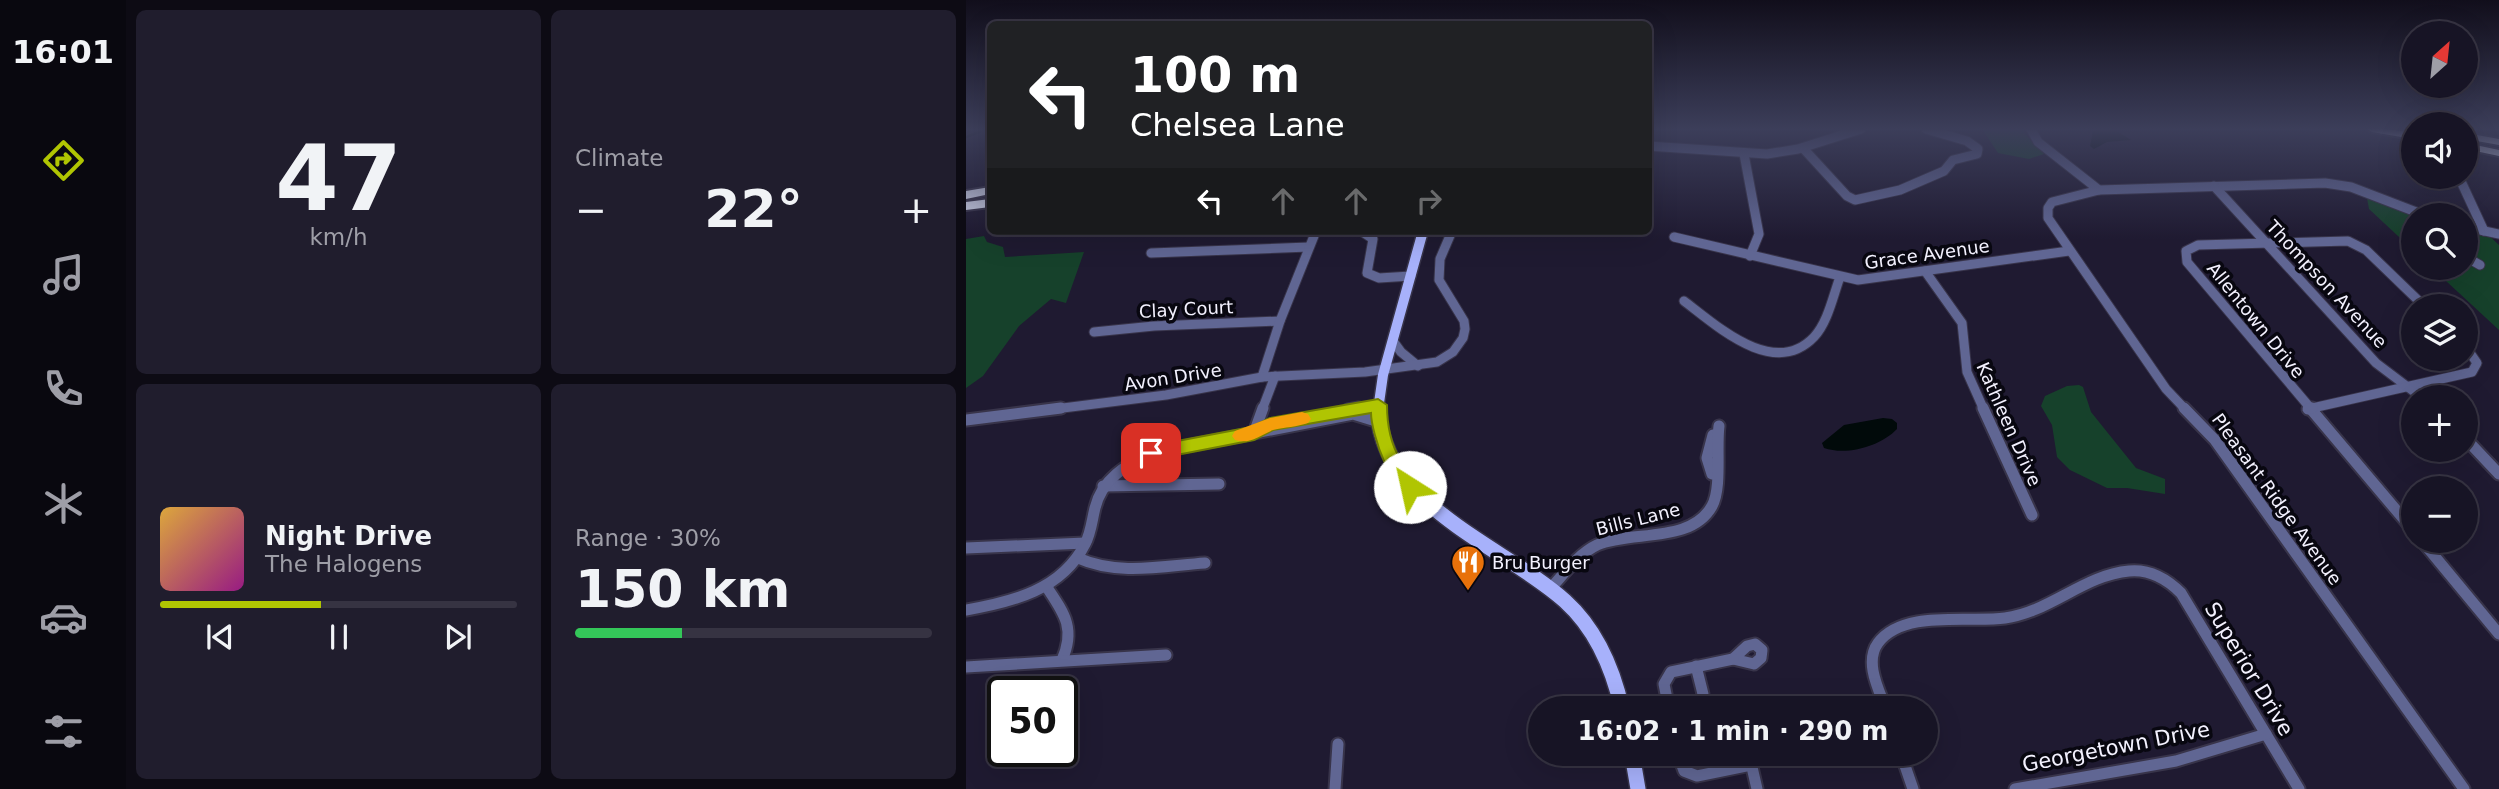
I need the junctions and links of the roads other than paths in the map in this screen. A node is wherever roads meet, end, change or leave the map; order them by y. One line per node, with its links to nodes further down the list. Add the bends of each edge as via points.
1 (1746, 166): 25 (street, via 1759,234)
2 (1819, 166): 3 (street, via 1847,196 1860,200 1908,187)
3 (1948, 166)
4 (2068, 166): 7 (street)
5 (2214, 186): 7 (street); 12 (street, via 2333,184); 21 (street, Thompson Avenue)
6 (2465, 189): 14 (street)
7 (2099, 190): 23 (street, Pleasant Ridge Avenue, via 2057,199 2048,206 2048,218)
8 (987, 192): 9 (highway)
9 (966, 195)
10 (987, 203): 11 (highway)
11 (966, 206)
12 (2401, 206)
13 (2478, 230): 14 (street)
14 (2484, 231): 15 (street)
15 (2499, 234)
16 (1370, 235): 27 (street, via 1367,273 1379,278)
17 (1423, 235): 27 (main road)
18 (1450, 235): 34 (street, Avon Drive, via 1438,271 1443,289 1464,321 1463,338 1446,358)
19 (1314, 236): 22 (street)
20 (1674, 237): 25 (street, Grace Avenue)
21 (2265, 242): 29 (street, Allentown Drive, via 2354,243); 39 (street, Thompson Avenue, via 2376,363); 43 (street, Allentown Drive, via 2197,245 2185,256)
22 (1309, 247): 24 (street); 31 (street)
23 (2069, 251): 26 (street, Grace Avenue); 85 (street, Pleasant Ridge Avenue, via 2166,389 2215,440)
24 (1151, 253)
25 (1750, 256): 28 (street, Grace Avenue)
26 (1925, 271): 28 (street, Grace Avenue, via 1870,280); 52 (street, Kathleen Drive, via 1962,323 1967,372)
27 (1411, 276): 33 (main road)
28 (1840, 277): 30 (street, via 1816,335 1804,345 1782,352 1749,347)
29 (2412, 294)
30 (1684, 302)
31 (1280, 321): 32 (street, Clay Court); 38 (street)
32 (1094, 332)
33 (1393, 341): 34 (street); 35 (main road)
34 (1419, 366): 35 (street, Avon Drive)
35 (1385, 370): 37 (street, Avon Drive); 42 (main road)
36 (2473, 371): 40 (street)
37 (1275, 376): 38 (street, Avon Drive); 46 (street)
38 (1262, 377): 44 (street, Avon Drive, via 1166,395)
39 (2403, 385)
40 (2414, 385)
41 (2401, 388): 43 (street)
42 (1378, 405): 45 (main road); 46 (street, via 1270,425)
43 (2308, 409): 53 (street)
44 (966, 420)
45 (1379, 422): 46 (street, via 1353,414); 60 (main road, via 1391,459 1410,487)
46 (1254, 433): 51 (street, via 1151,453 1129,463)
47 (2478, 452): 48 (street)
48 (2499, 474)
49 (1714, 477): 60 (street, Bills Lane, via 1713,505 1699,522 1595,547)
50 (1219, 484): 51 (street)
51 (1103, 486): 54 (street)
52 (2032, 515)
53 (2401, 515)
54 (1086, 543): 55 (street); 57 (street)
55 (966, 548)
56 (2432, 553): 62 (street)
57 (1078, 558): 58 (street, via 1113,567); 59 (street)
58 (1205, 563)
59 (1046, 586): 61 (street, via 1009,601); 65 (street, via 1068,620 1071,638)
60 (1550, 589): 68 (main road, via 1604,653)
61 (966, 610)
62 (2499, 634)
63 (1166, 655): 65 (street)
64 (1733, 659): 66 (street)
65 (1062, 660): 67 (street)
66 (1696, 666): 69 (street, via 1667,675); 70 (street)
67 (966, 667)
68 (1620, 696)
69 (1666, 696)
70 (1703, 696)
71 (1882, 696): 72 (street, Superior Drive, via 1872,656 1877,644 1894,629 2033,612 2092,582 2143,571 2159,576 2181,593)
72 (2266, 734): 83 (street, Georgetown Drive, via 2176,761); 84 (street, Superior Drive)
73 (1338, 744): 79 (street)
74 (1634, 766): 80 (main road)
75 (1682, 766): 76 (street, via 1698,776)
76 (1730, 766)
77 (1751, 766): 81 (street)
78 (1905, 766): 82 (street)
79 (1335, 789)
80 (1638, 789)
81 (1757, 789)
82 (1913, 789)
83 (2015, 789)
84 (2299, 789)
85 (2464, 789)

